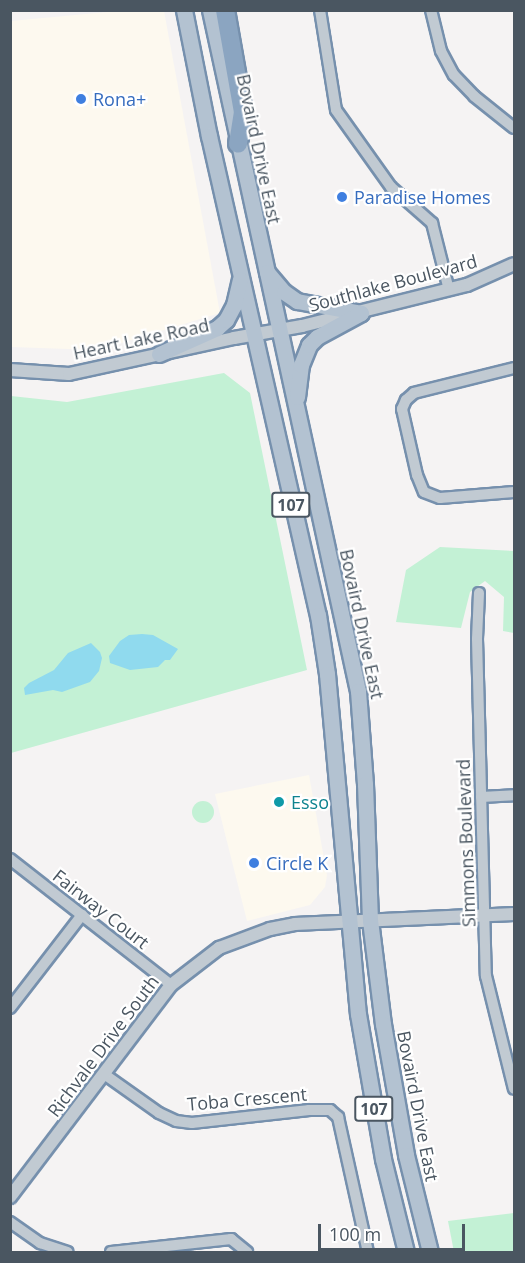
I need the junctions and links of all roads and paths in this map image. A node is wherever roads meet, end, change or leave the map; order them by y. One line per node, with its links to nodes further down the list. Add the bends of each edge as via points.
1 (184, 10): 10 (main road, 107)
2 (210, 10): 7 (main road, Bovaird Drive East / 107)
3 (225, 10): 7 (highway, via 243,112)
4 (320, 10): 11 (street, via 336,110 391,187 432,223)
5 (431, 10): 6 (street, via 441,51 454,75)
6 (514, 128)
7 (238, 144): 9 (main road, Bovaird Drive East / 107)
8 (514, 264): 11 (street, Southlake Boulevard)
9 (264, 269): 12 (main road, via 297,301); 13 (main road, Bovaird Drive East / 107)
10 (241, 277): 14 (main road, 107); 15 (main road, via 226,320 217,328)
11 (449, 290): 12 (street, Southlake Boulevard)
12 (361, 313): 13 (street, Southlake Boulevard); 18 (main road, via 309,345 300,365)
13 (278, 330): 14 (street, Heart Lake Road); 18 (main road, Bovaird Drive East / 107)
14 (254, 334): 15 (street, Heart Lake Road); 28 (main road, 107, via 321,634)
15 (159, 354): 17 (street, Heart Lake Road, via 69,374)
16 (514, 368): 19 (street, via 414,393 402,409 424,492 440,498)
17 (10, 370)
18 (295, 409): 27 (main road, Bovaird Drive East / 107, via 358,691)
19 (514, 492)
20 (479, 592): 22 (street, Simmons Boulevard)
21 (514, 795): 22 (street)
22 (481, 797): 26 (street, Simmons Boulevard)
23 (10, 859): 25 (street, Fairway Court)
24 (514, 914): 26 (street, Richvale Drive South)
25 (82, 915): 29 (street, Fairway Court); 30 (street)
26 (485, 915): 27 (street, Richvale Drive South); 31 (street, Simmons Boulevard, via 486,976)
27 (370, 920): 28 (street, Richvale Drive South); 41 (main road, Bovaird Drive East / 107, via 405,1155)
28 (348, 921): 29 (street, Richvale Drive South, via 270,928 239,939 200,961); 40 (main road, 107, via 367,1071)
29 (171, 985): 32 (street, Richvale Drive South)
30 (10, 1008)
31 (512, 1068): 33 (street, Simmons Boulevard)
32 (104, 1074): 34 (street, Richvale Drive South); 39 (street, Toba Crescent, via 176,1121 192,1123 330,1110 338,1116)
33 (514, 1089)
34 (10, 1197)
35 (10, 1222): 36 (street, via 40,1243)
36 (68, 1252)
37 (111, 1252): 38 (street, via 231,1239)
38 (247, 1252)
39 (368, 1252)
40 (406, 1252)
41 (430, 1252)

